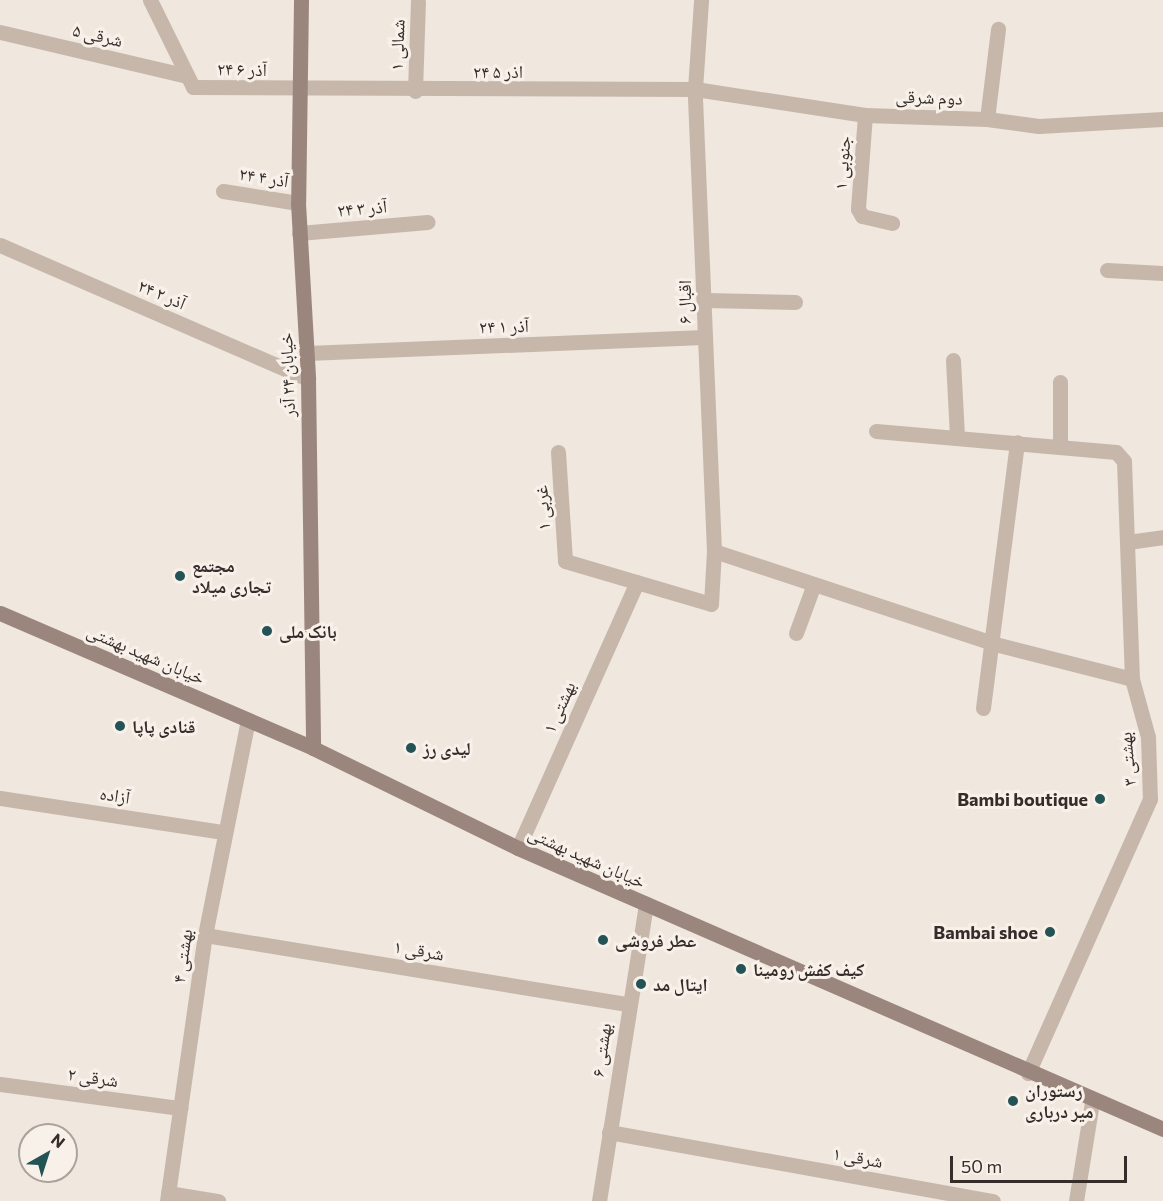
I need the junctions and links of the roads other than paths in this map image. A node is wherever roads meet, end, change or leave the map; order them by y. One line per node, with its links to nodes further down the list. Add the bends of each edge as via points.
1 (150, 0): 7 (street)
2 (301, 0): 8 (main road, خیابان ۲۴ آذر)
3 (701, 0): 9 (street, اقبال ۶)
4 (418, 2): 10 (street, ۱ شمالی)
5 (998, 29): 12 (street)
6 (0, 32): 7 (street, شرقی ۵)
7 (187, 76): 8 (street, ۲۴ آذر ۶, via 194,87)
8 (302, 89): 10 (street, ۲۴ اذر ۵); 15 (main road, خیابان ۲۴ آذر)
9 (695, 89): 10 (street, ۲۴ اذر ۵); 11 (street, دوم شرقی); 22 (street, اقبال ۶)
10 (415, 91)
11 (865, 115): 12 (street, دوم شرقی); 17 (street, ۱ جنوبی, via 859,214)
12 (987, 119): 13 (street, دوم شرقی, via 1039,126)
13 (1163, 119)
14 (223, 191): 15 (street, ۲۴ آذر ۴)
15 (298, 203): 18 (main road, خیابان ۲۴ آذر)
16 (428, 222): 18 (street, ۲۴ آذر ۳)
17 (892, 223)
18 (299, 233): 25 (main road, خیابان ۲۴ آذر)
19 (0, 245): 27 (street, ۲۴ آذر ۲)
20 (1107, 270): 21 (street)
21 (1163, 273)
22 (705, 300): 23 (street); 24 (street, اقبال ۶)
23 (795, 302)
24 (704, 337): 25 (street, ۲۴ آذر ۱); 36 (street, اقبال ۶)
25 (307, 353): 27 (main road, خیابان ۲۴ آذر)
26 (953, 360): 30 (street)
27 (308, 379): 46 (main road, خیابان ۲۴ آذر)
28 (1060, 382): 32 (street)
29 (876, 431): 30 (street)
30 (957, 436): 31 (street)
31 (1017, 442): 32 (street); 41 (street)
32 (1060, 447): 35 (street, بهشتی ۳, via 1121,455)
33 (558, 452): 37 (street, غربی ۱, via 565,561)
34 (1163, 537): 35 (street)
35 (1128, 542): 42 (street, بهشتی ۳)
36 (714, 551): 37 (street, اقبال ۶, via 711,604); 38 (street)
37 (637, 582): 50 (street, بهشتی ۱)
38 (814, 584): 40 (street); 41 (street)
39 (0, 613): 44 (main road, خیابان شهید بهشتی)
40 (796, 633)
41 (995, 644): 42 (street); 43 (street)
42 (1132, 679): 45 (street, بهشتی ۳)
43 (983, 708)
44 (248, 720): 46 (main road, خیابان شهید بهشتی); 49 (street, بهشتی ۴)
45 (1156, 735): 48 (street, بهشتی ۳)
46 (314, 748): 50 (main road, خیابان شهید بهشتی)
47 (0, 798): 49 (street, آزاده)
48 (1156, 802): 54 (street, بهشتی ۳)
49 (223, 832): 52 (street, بهشتی ۴)
50 (518, 848): 51 (main road, خیابان شهید بهشتی)
51 (646, 904): 53 (street, بهشتی ۶); 54 (main road, خیابان شهید بهشتی)
52 (205, 935): 53 (street, شرقی ۱); 57 (street, بهشتی ۴)
53 (627, 1004): 59 (street, بهشتی ۶)
54 (1028, 1073): 56 (main road, خیابان شهید بهشتی)
55 (0, 1084): 57 (street, شرقی ۲)
56 (1092, 1102): 58 (main road, خیابان شهید بهشتی); 64 (street)
57 (180, 1108): 60 (street, بهشتی ۴)
58 (1163, 1129)
59 (609, 1132): 62 (street, بهشتی ۶); 63 (street, شرقی ۱)
60 (168, 1197): 61 (street)
61 (218, 1201)
62 (599, 1201)
63 (993, 1201)
64 (1076, 1201)

